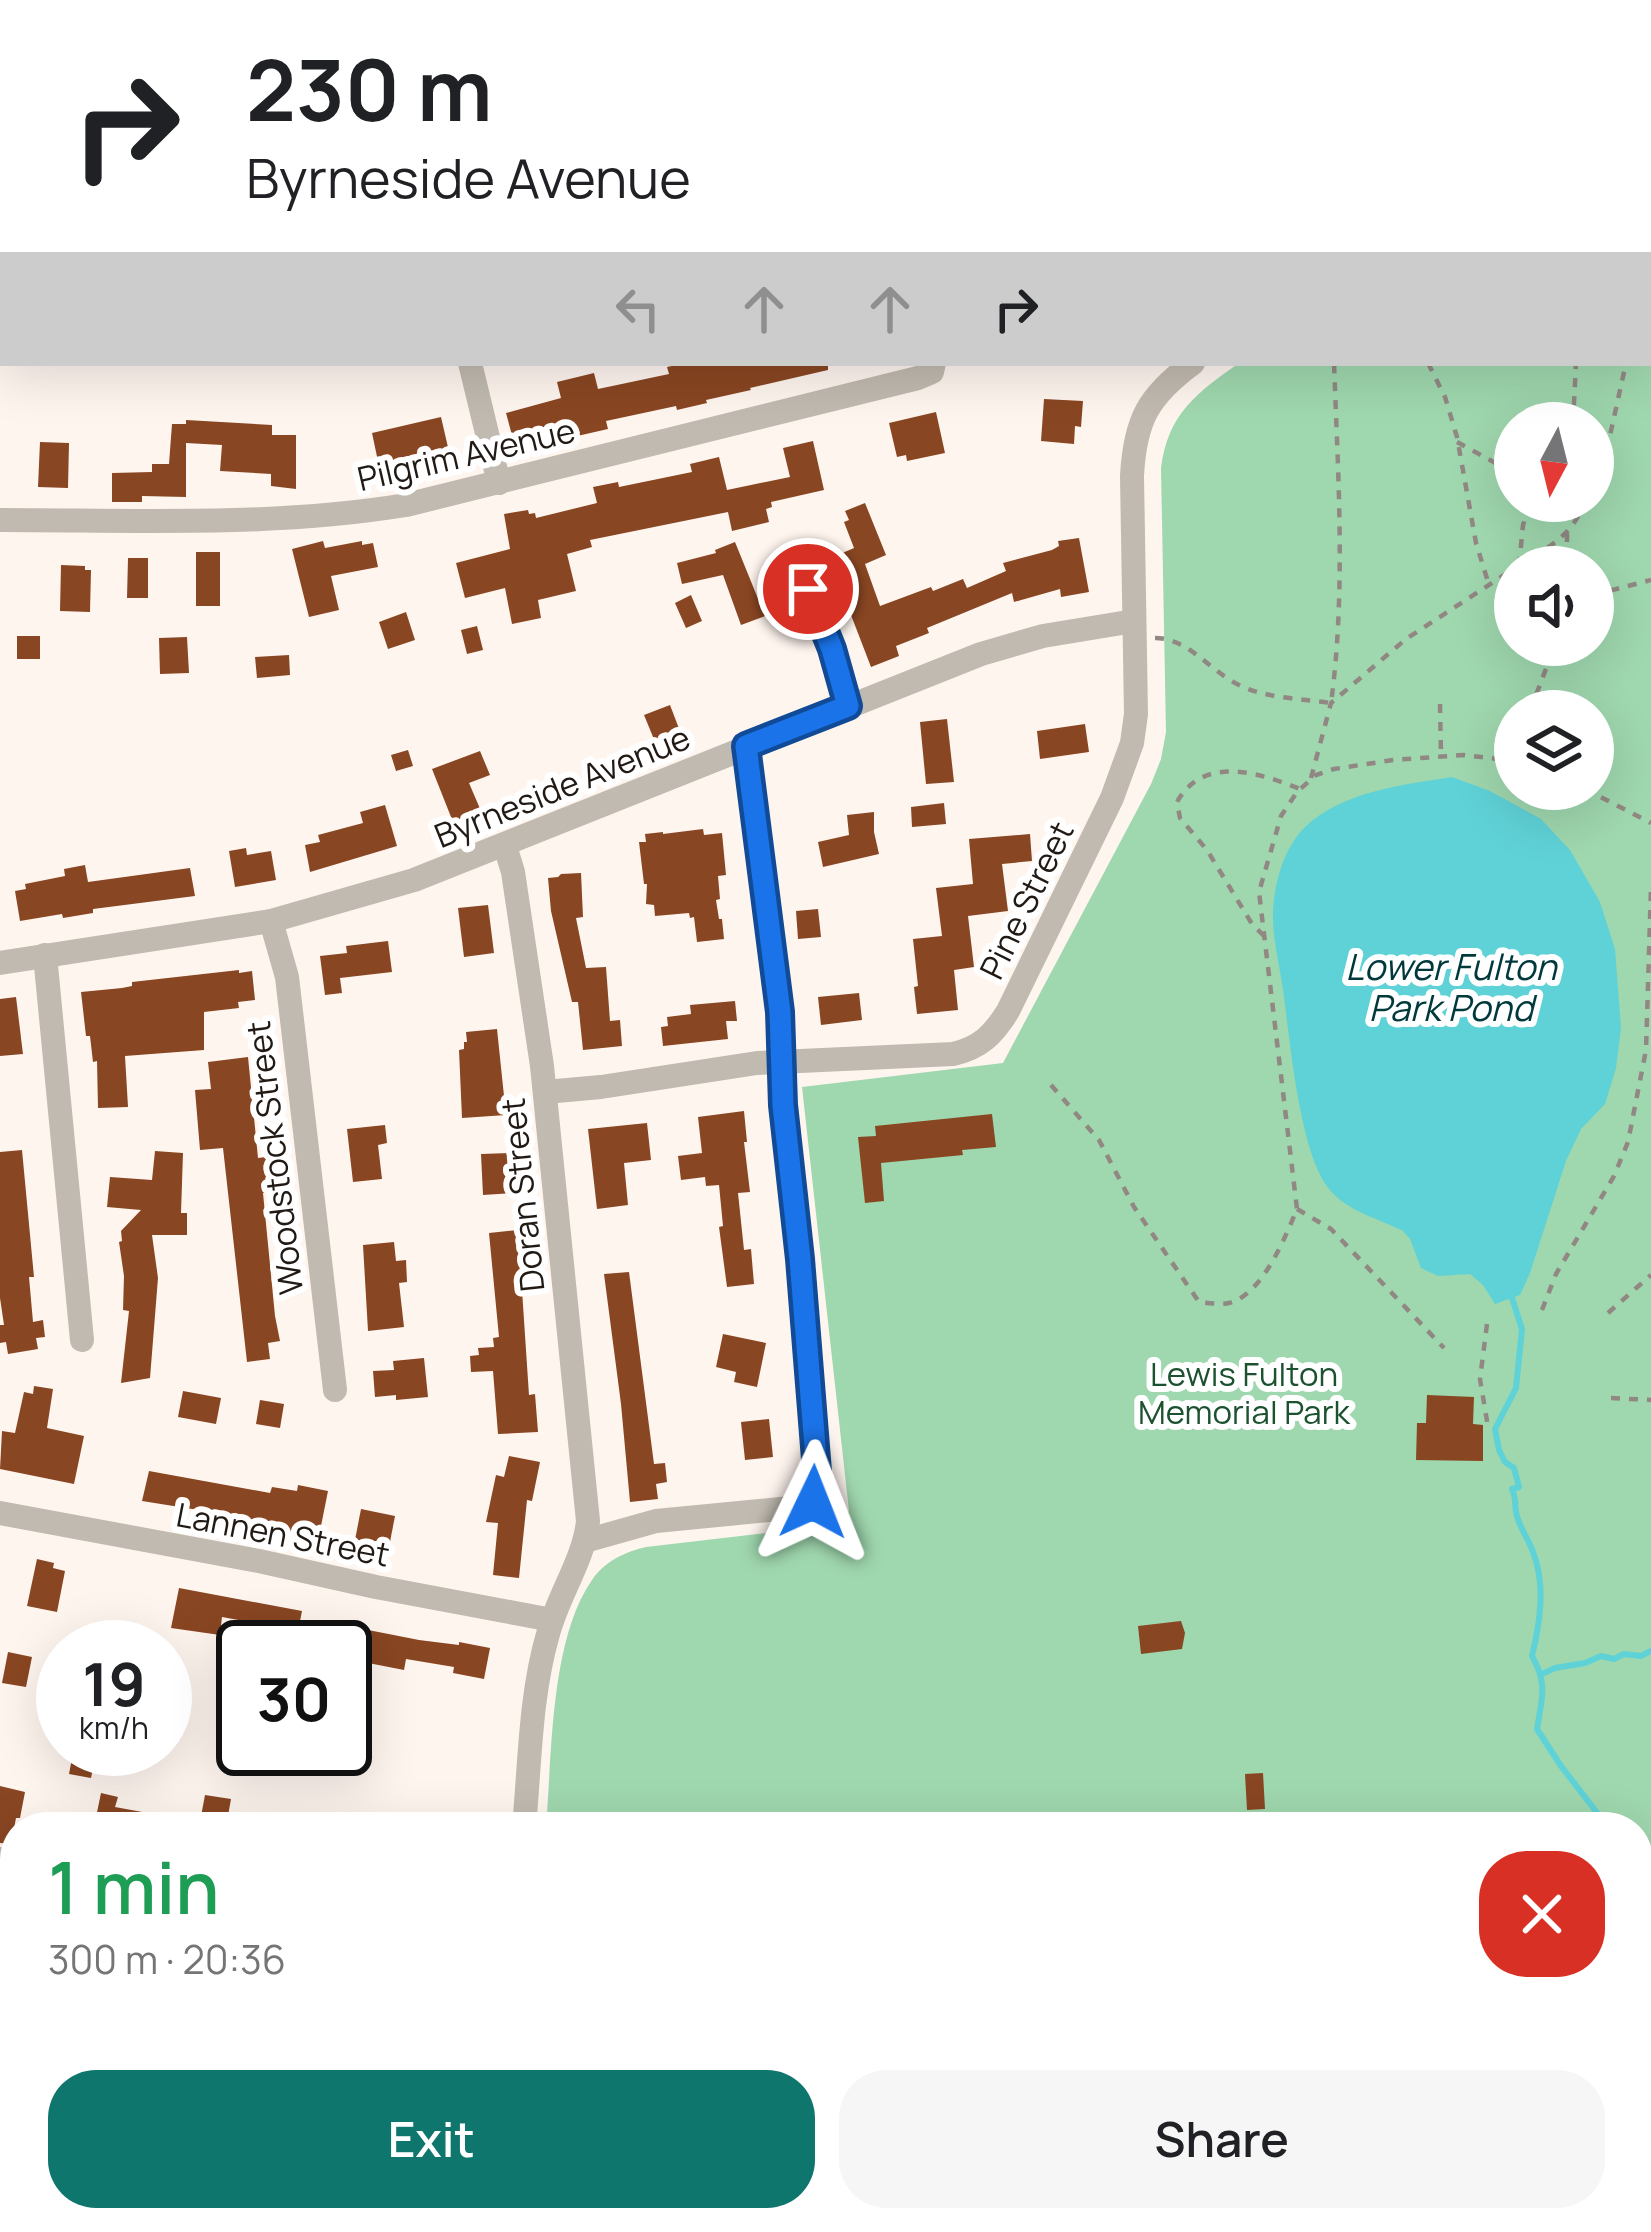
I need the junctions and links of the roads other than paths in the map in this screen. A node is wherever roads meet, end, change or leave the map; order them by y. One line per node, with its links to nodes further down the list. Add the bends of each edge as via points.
1 (471, 366): 4 (street)
2 (934, 366): 4 (street, Pilgrim Avenue, via 900,383)
3 (1189, 366): 7 (street, Pine Street, via 1154,398 1138,428 1132,476)
4 (499, 483): 5 (street, Pilgrim Avenue, via 406,505 293,518)
5 (0, 520)
6 (793, 572): 8 (street, via 813,600)
7 (1144, 630): 8 (street, Byrneside Avenue, via 1061,633 1002,647); 14 (street, Pine Street, via 1130,754 993,1033 952,1054)
8 (848, 706): 9 (street, Byrneside Avenue)
9 (746, 746): 10 (street, Byrneside Avenue); 14 (street)
10 (505, 845): 11 (street, Byrneside Avenue); 15 (street, Doran Street)
11 (271, 921): 12 (street, Byrneside Avenue); 17 (street, Woodstock Street, via 287,977)
12 (45, 955): 13 (street, Byrneside Avenue); 16 (street)
13 (0, 963)
14 (783, 1062): 15 (street, Pine Street); 19 (street, via 818,1494 800,1507 656,1521)
15 (545, 1092): 19 (street, Doran Street)
16 (82, 1340)
17 (334, 1390)
18 (0, 1513): 20 (street, Lannen Street)
19 (585, 1541): 20 (street)
20 (552, 1621): 21 (street)
21 (525, 1812)

